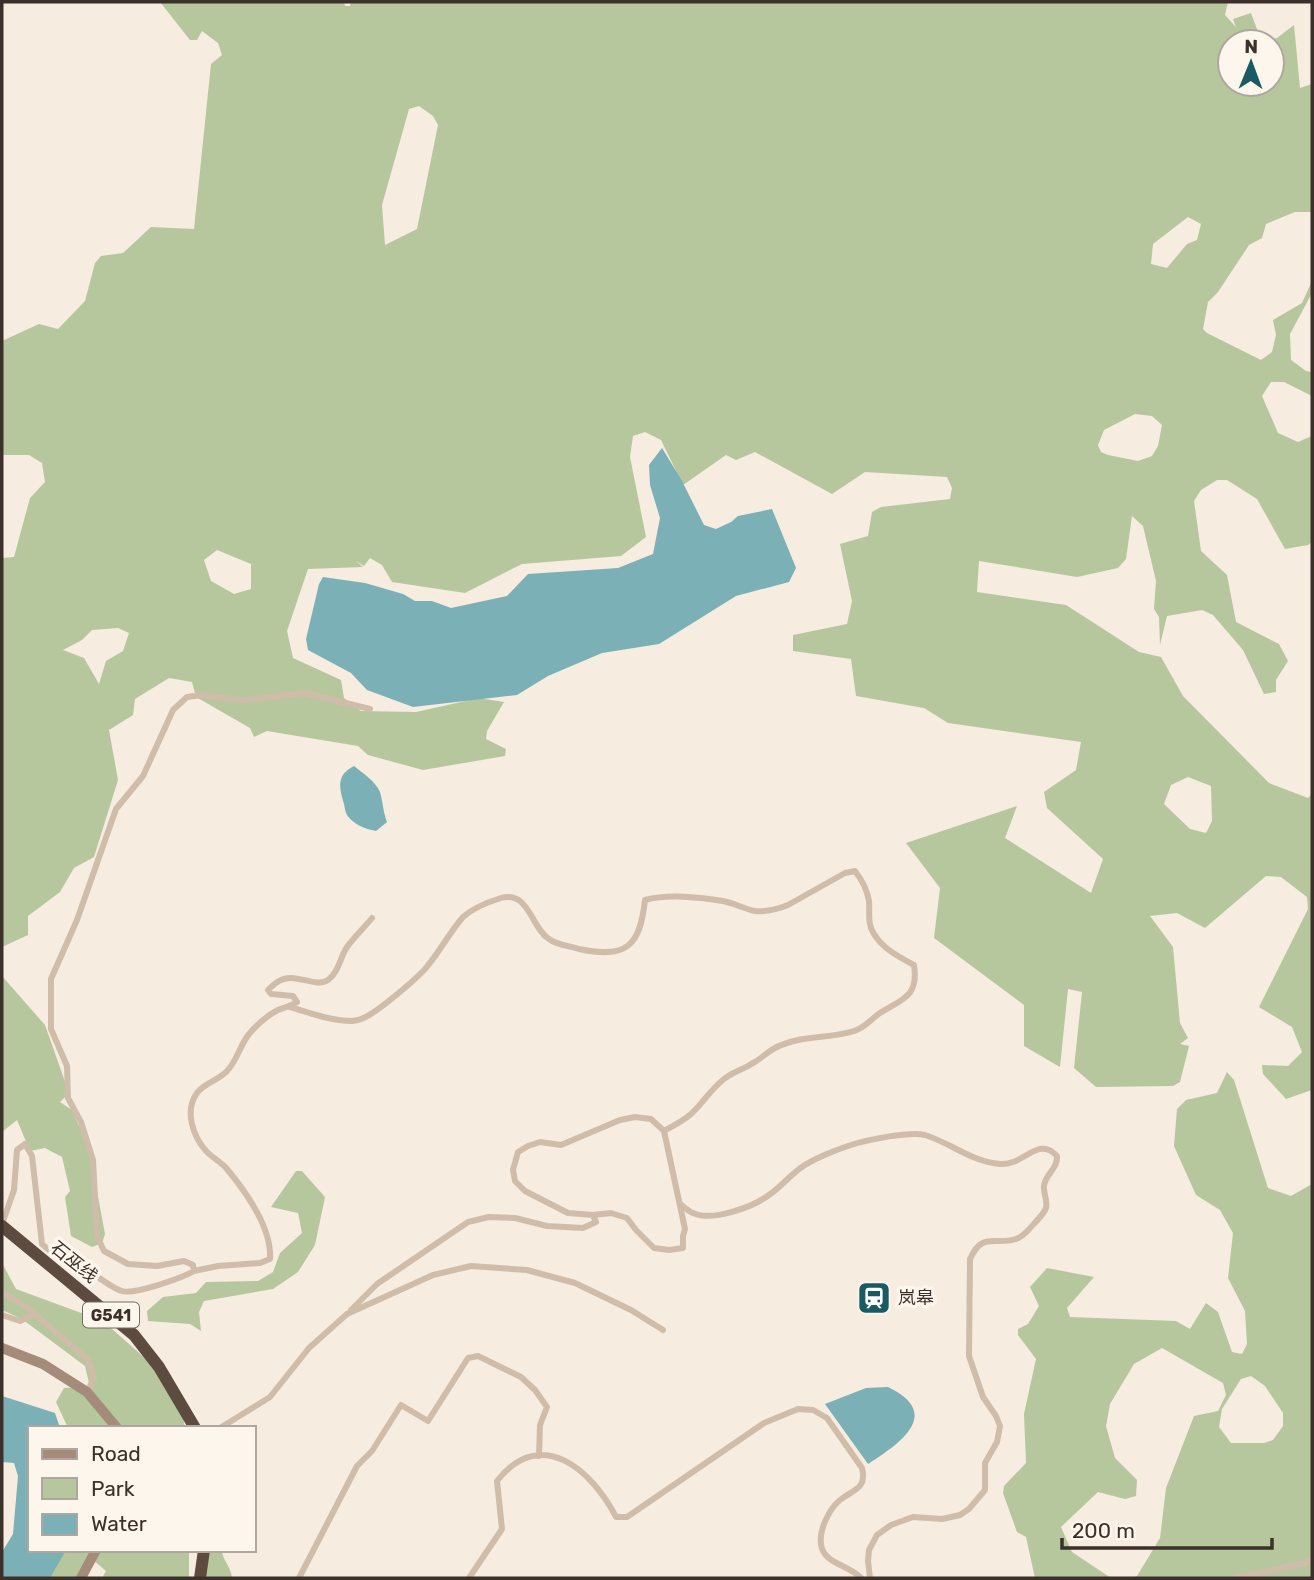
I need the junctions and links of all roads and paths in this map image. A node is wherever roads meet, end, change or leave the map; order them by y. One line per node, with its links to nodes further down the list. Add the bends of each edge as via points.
1 (370, 709): 8 (street, via 305,693 244,701 187,697 173,709 143,776 116,809 51,979 51,1029 67,1066 68,1098 93,1160 97,1236 104,1251 128,1264 157,1266 184,1261 193,1265)
2 (372, 918): 3 (street, via 327,980 281,980 268,990 293,996 297,1002)
3 (290, 1007): 4 (street, via 340,1020 370,1015 425,969 464,916 505,897 524,904 547,939 613,952 633,942 643,921 645,900 704,899 756,911 778,909 855,871 866,889 873,933 886,949 914,965 916,976 907,996 853,1032 774,1049 726,1077 694,1112); 8 (street, via 271,1015 248,1035 230,1069 197,1092 190,1111 195,1135 226,1167 255,1208 271,1248 270,1259)
4 (664, 1131): 5 (street); 6 (street, via 651,1119 635,1117 561,1145 540,1142 518,1152 513,1170 524,1191 568,1213)
5 (680, 1204): 6 (street, via 683,1248 669,1250 654,1248 627,1218 611,1213); 28 (street, via 694,1214 734,1212 770,1195 802,1167 851,1145 881,1138 923,1135 976,1159 1000,1164 1018,1161 1044,1147 1058,1156 1045,1181 1043,1214 1023,1236 986,1241 970,1259 969,1356 983,1397 1000,1426 985,1463 985,1490 960,1515 913,1517 877,1535 869,1550)
6 (593, 1215): 11 (street, via 596,1222 583,1228 515,1218 468,1222 377,1284)
7 (2, 1225): 8 (street, via 18,1150 25,1144 32,1156 42,1244 52,1254 122,1291 136,1291); 17 (highway, 石巫线 / G541, via 134,1335 154,1359)
8 (194, 1271)
9 (2, 1292): 10 (street)
10 (34, 1314): 12 (street, via 20,1321); 15 (street, via 88,1360 94,1378)
11 (347, 1314): 13 (street, via 433,1275 471,1266 527,1270 575,1283); 18 (street, via 309,1348 270,1396)
12 (2, 1315)
13 (663, 1330)
14 (2, 1348): 15 (street, via 43,1364)
15 (86, 1392): 16 (street)
16 (115, 1426)
17 (194, 1426)
18 (223, 1426)
19 (539, 1456): 25 (street, via 540,1425 547,1407 541,1398 521,1377 478,1356 468,1358 428,1421 401,1405 357,1466); 26 (street, via 513,1464 498,1481 502,1529); 27 (street, via 576,1466 606,1498 616,1517 627,1517 764,1423 794,1410 813,1410 831,1422 863,1472 860,1487 838,1501 821,1535 821,1548 829,1558)
20 (95, 1552): 23 (street)
21 (204, 1552): 24 (highway)
22 (1312, 1559): 29 (street)
23 (81, 1578)
24 (200, 1578)
25 (299, 1578)
26 (470, 1578)
27 (861, 1578)
28 (870, 1578)
29 (1235, 1578)

